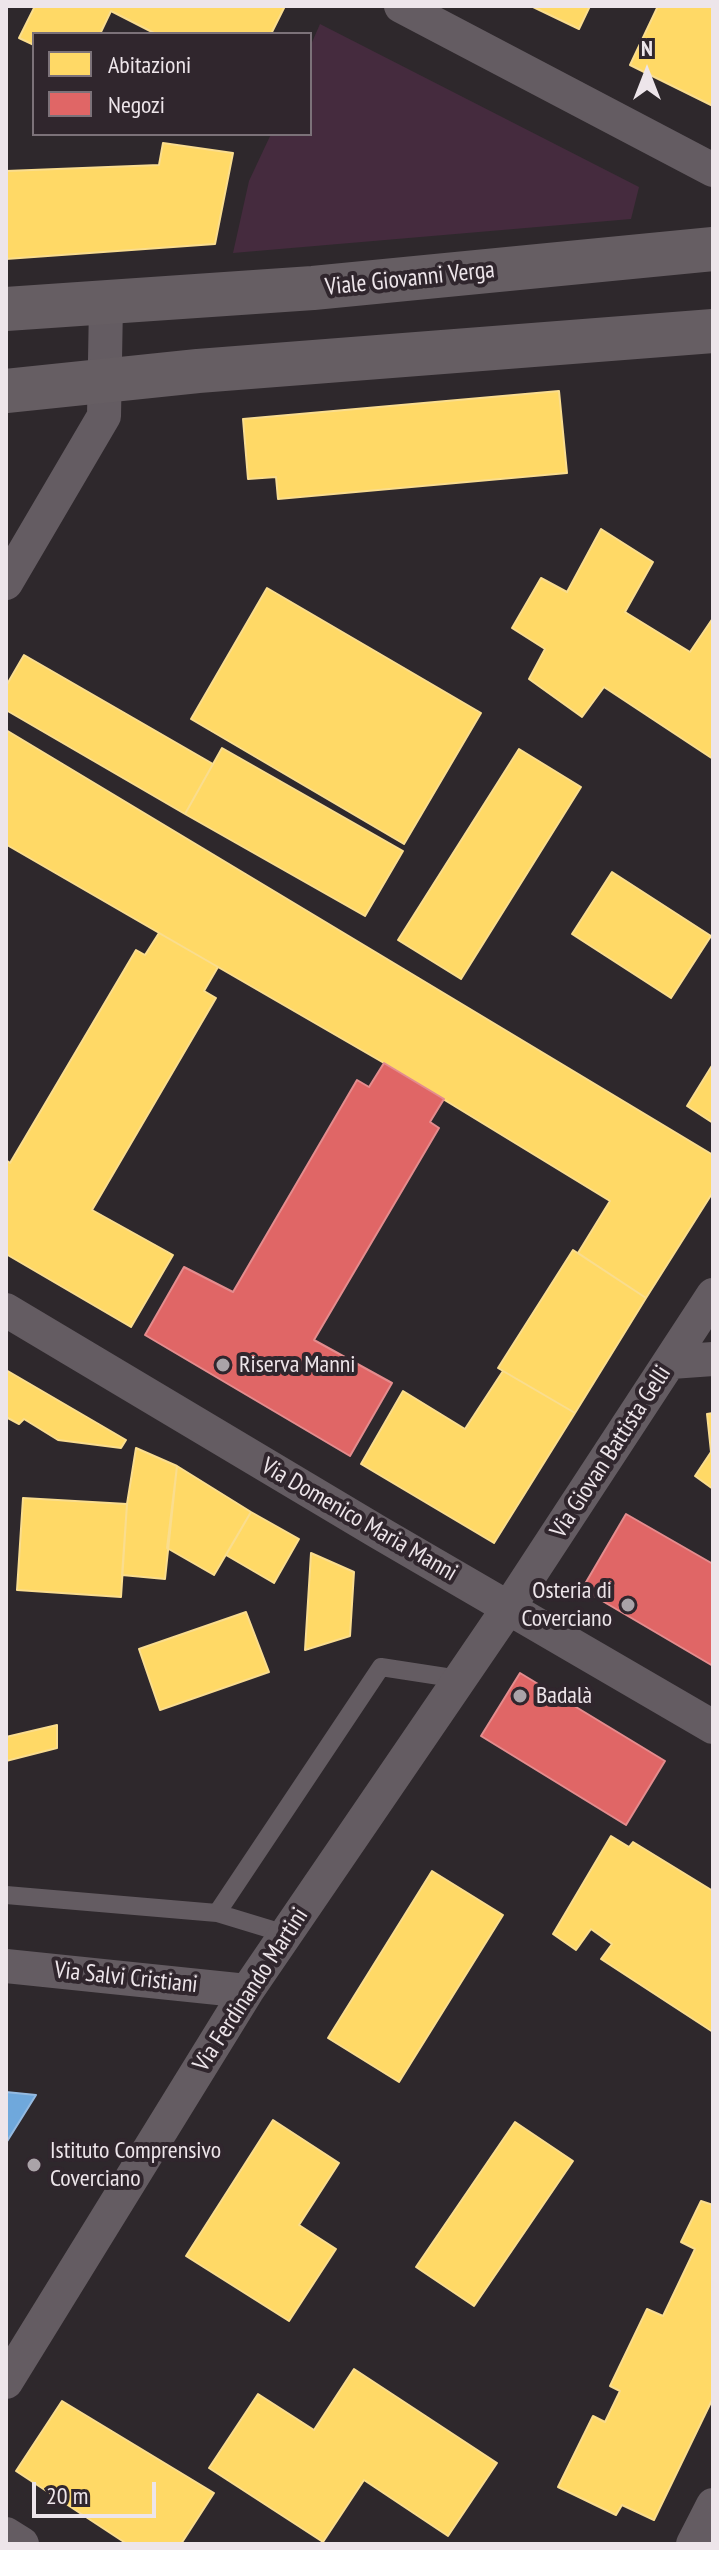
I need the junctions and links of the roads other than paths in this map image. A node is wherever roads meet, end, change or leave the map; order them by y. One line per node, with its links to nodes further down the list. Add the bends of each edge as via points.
1 (401, 6): 2 (street)
2 (713, 170)
3 (713, 249): 4 (main road, Viale Giovanni Verga)
4 (106, 304): 5 (main road, Viale Giovanni Verga); 7 (street)
5 (6, 309)
6 (713, 331): 7 (main road)
7 (106, 380): 8 (main road); 9 (street, via 104,416)
8 (6, 391)
9 (6, 583)
10 (713, 1295): 13 (street, Via Giovan Battista Gelli)
11 (6, 1310): 14 (street, Via Domenico Maria Manni)
12 (713, 1359): 13 (street)
13 (671, 1362): 14 (street, Via Giovan Battista Gelli)
14 (509, 1607): 15 (street, Via Ferdinando Martini); 16 (street, Via Domenico Maria Manni)
15 (459, 1679): 18 (lane, via 381,1667); 19 (street, Via Ferdinando Martini)
16 (713, 1727)
17 (6, 1895): 18 (lane)
18 (217, 1913): 19 (lane)
19 (286, 1934): 21 (street, Via Ferdinando Martini)
20 (6, 1966): 21 (street, Via Salvi Cristiani)
21 (247, 1991): 22 (street, Via Ferdinando Martini)
22 (6, 2382)
23 (713, 2505): 26 (street)
24 (6, 2534): 25 (street)
25 (22, 2544)
26 (693, 2544)

